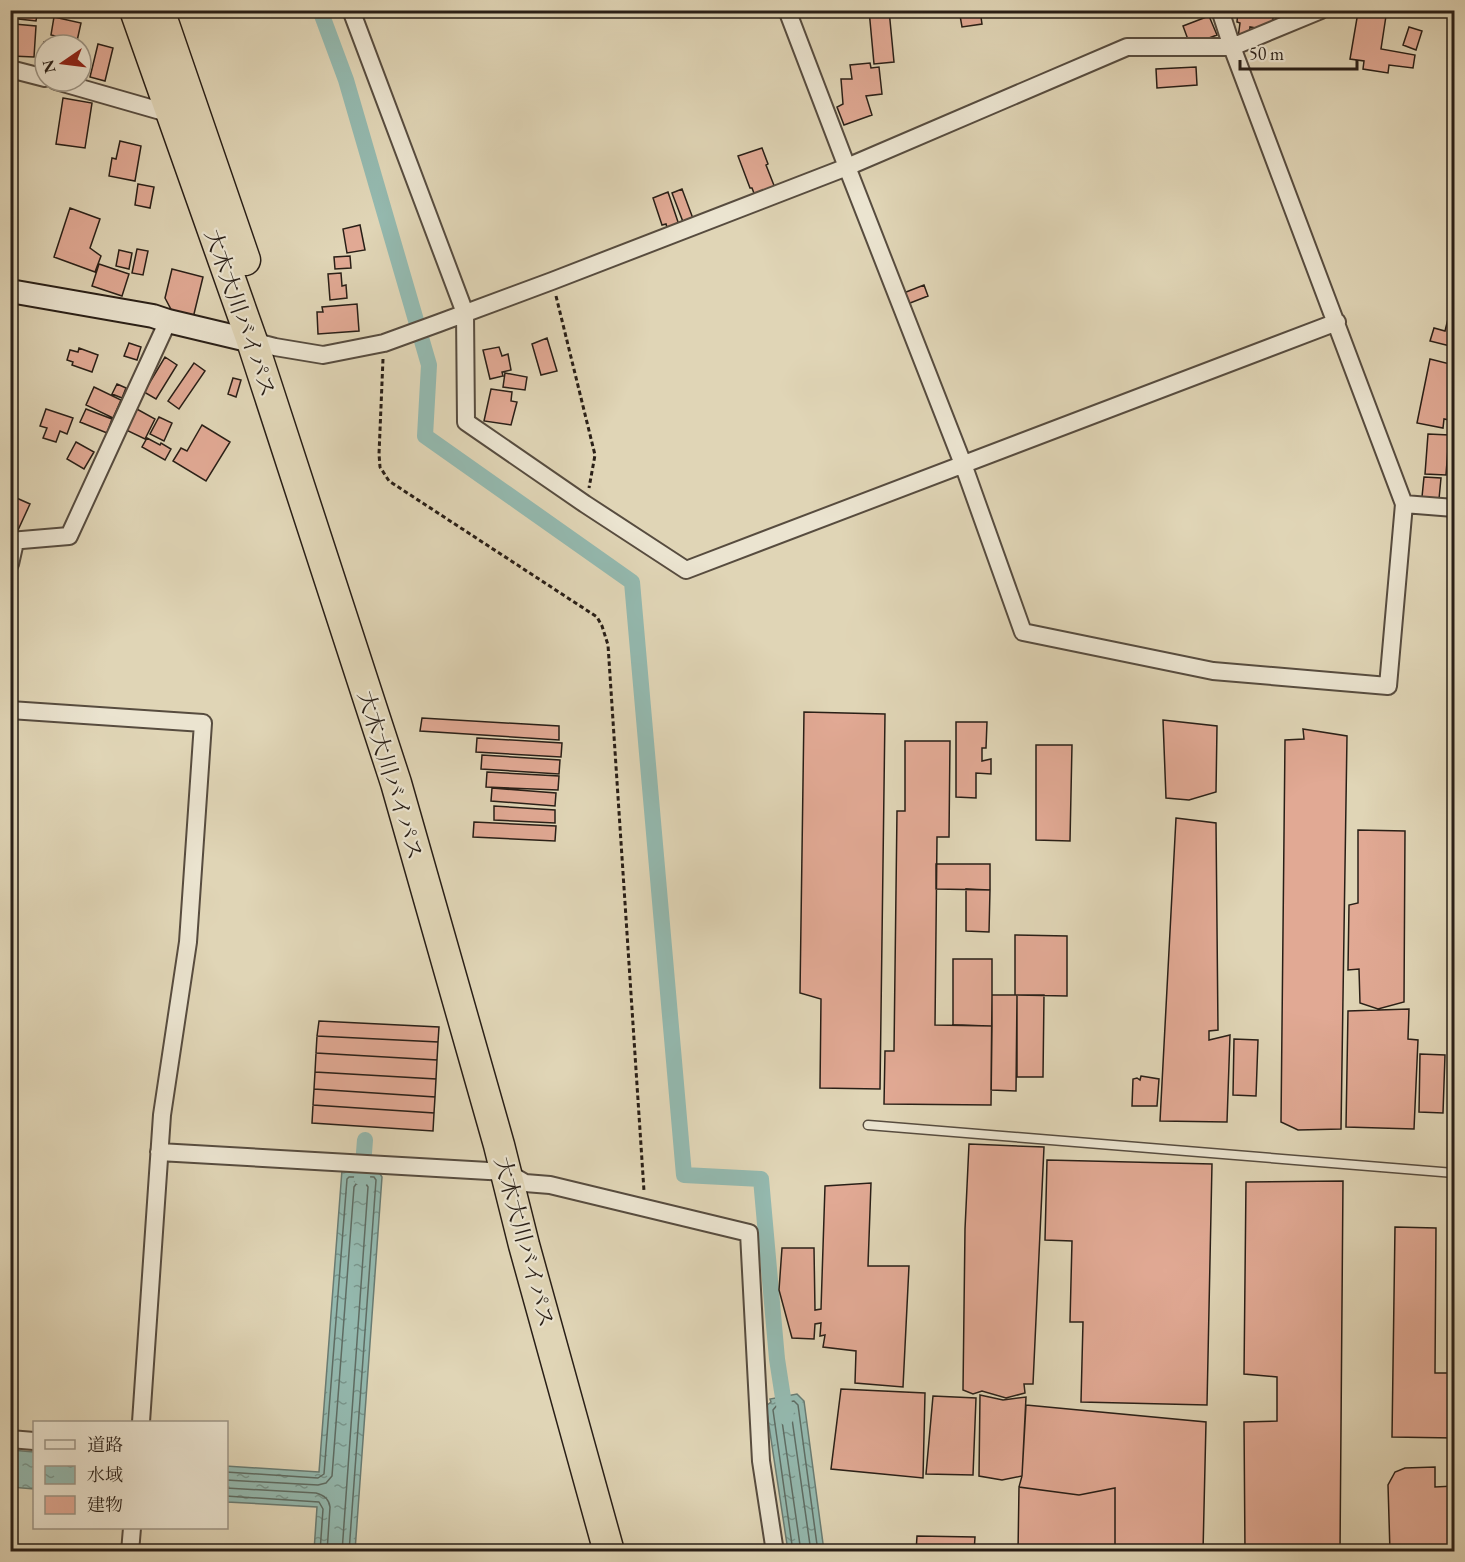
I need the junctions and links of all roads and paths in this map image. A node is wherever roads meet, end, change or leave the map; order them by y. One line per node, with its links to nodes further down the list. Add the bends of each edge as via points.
1 (135, 10): 11 (highway, 大木大川バイパス)
2 (159, 10): 19 (highway, 大木大川バイパス)
3 (351, 10): 15 (street)
4 (787, 10): 12 (street)
5 (1220, 10): 7 (street)
6 (1322, 10): 7 (street)
7 (1232, 47): 12 (street, via 1127,47); 17 (street)
8 (10, 69): 9 (street)
9 (33, 74)
10 (93, 92): 11 (street)
11 (171, 114): 19 (highway, 大木大川バイパス)
12 (847, 167): 13 (street); 20 (street)
13 (552, 280): 15 (street); 21 (path, via 596,454)
14 (10, 291): 16 (street)
15 (465, 313): 18 (street); 21 (street, via 466,423)
16 (168, 321): 19 (street); 24 (street, via 69,536)
17 (1337, 322): 20 (street); 22 (street)
18 (384, 343): 19 (street, via 323,356); 31 (path, via 379,454 380,467 389,481 597,617 608,645)
19 (264, 344): 29 (highway, 大木大川バイパス)
20 (963, 464): 21 (street, via 686,570); 22 (street, via 1023,632 1213,671 1388,686)
21 (585, 504)
22 (1404, 504): 23 (street)
23 (1455, 508)
24 (13, 542): 25 (street)
25 (10, 564)
26 (10, 710): 28 (street, via 203,723 188,942)
27 (868, 1125): 30 (lane)
28 (159, 1152): 29 (street); 32 (street)
29 (511, 1162): 31 (street, via 550,1185); 37 (highway, 大木大川バイパス, via 524,1245); 38 (highway, 大木大川バイパス, via 543,1242)
30 (1455, 1173)
31 (645, 1208): 39 (street, via 749,1233 761,1461)
32 (141, 1421)
33 (10, 1439): 34 (street)
34 (33, 1441)
35 (132, 1529): 36 (street)
36 (130, 1551)
37 (609, 1551)
38 (626, 1551)
39 (775, 1551)

